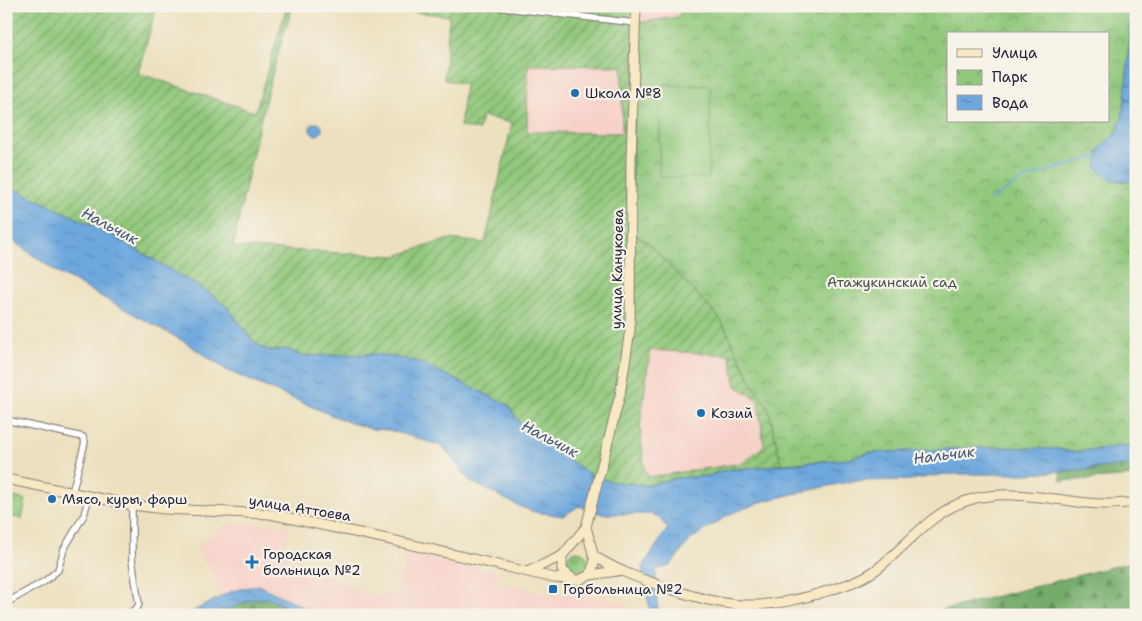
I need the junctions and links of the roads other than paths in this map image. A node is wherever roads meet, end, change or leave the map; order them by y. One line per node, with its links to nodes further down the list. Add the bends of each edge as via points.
1 (490, 6): 3 (street)
2 (636, 6): 3 (street, улица Канукоева)
3 (636, 23): 10 (street, улица Канукоева, via 630,330 620,395)
4 (6, 420): 6 (street, via 83,437 85,442)
5 (6, 478): 6 (street, улица Аттоева)
6 (72, 493): 7 (street, улица Аттоева)
7 (89, 496): 9 (street, улица Аттоева); 17 (street, via 84,515 64,550 58,570)
8 (1136, 502): 14 (street, via 1088,504 1022,496 968,500 935,516 875,570 829,591 785,603 727,605 692,597)
9 (132, 505): 13 (street, улица Аттоева, via 270,514); 18 (street, via 132,560 139,604)
10 (586, 526): 11 (street); 12 (street)
11 (564, 553): 12 (street, via 576,545); 13 (street); 16 (street, via 562,570)
12 (592, 553): 14 (street); 15 (street, via 595,566)
13 (528, 571): 16 (street, улица Аттоева)
14 (618, 571): 15 (street)
15 (590, 575): 16 (street)
16 (574, 579)
17 (6, 604)
18 (126, 615)

